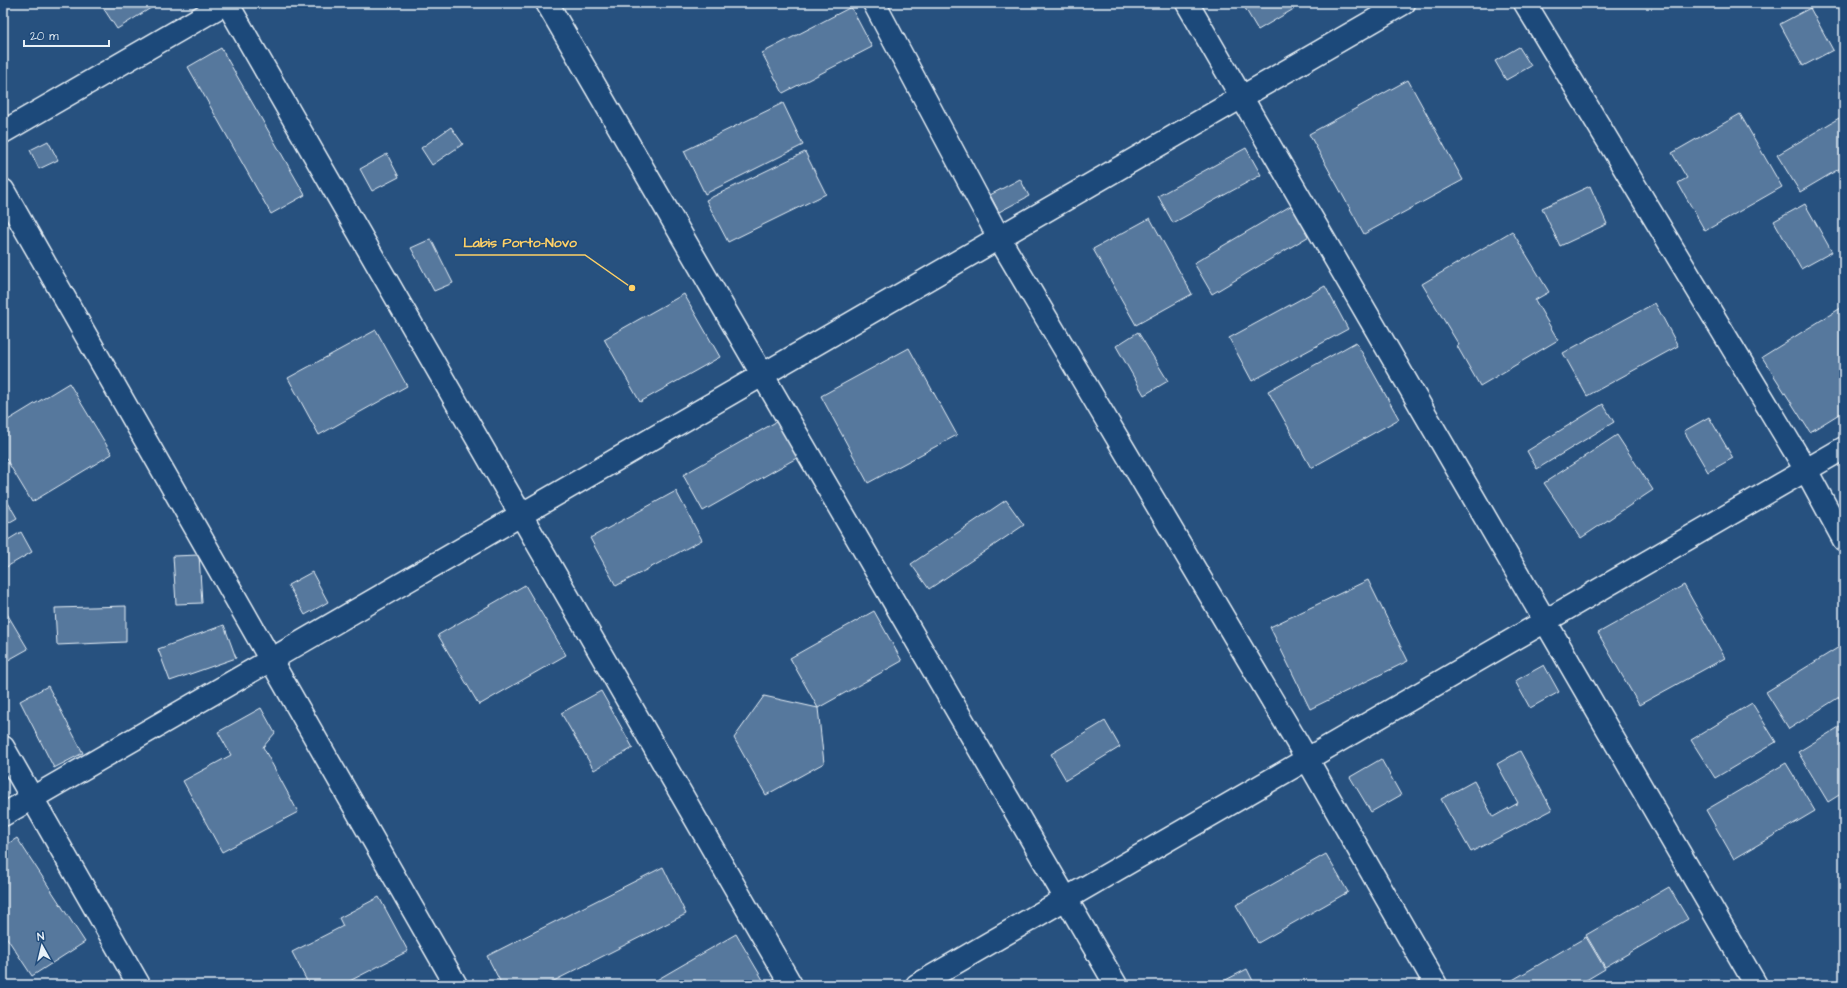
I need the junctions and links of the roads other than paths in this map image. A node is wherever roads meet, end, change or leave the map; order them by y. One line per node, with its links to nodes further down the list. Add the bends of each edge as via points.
1 (227, 3): 8 (street); 14 (street)
2 (547, 3): 11 (street)
3 (874, 3): 10 (street)
4 (1187, 3): 7 (street)
5 (1404, 3): 7 (street)
6 (1525, 3): 13 (street)
7 (1242, 97): 10 (street); 16 (street)
8 (3, 132)
9 (3, 190): 17 (street)
10 (999, 238): 11 (street); 19 (street)
11 (763, 374): 14 (street); 22 (street)
12 (1844, 448): 13 (street)
13 (1806, 470): 15 (street); 16 (street)
14 (521, 515): 17 (street); 25 (street)
15 (1844, 540)
16 (1545, 621): 19 (street); 29 (street)
17 (271, 659): 20 (street); 24 (street)
18 (3, 747): 20 (street)
19 (1307, 759): 22 (street); 28 (street)
20 (32, 798): 21 (street); 23 (street)
21 (3, 815)
22 (1066, 898): 26 (street); 27 (street)
23 (139, 985)
24 (456, 985)
25 (791, 985)
26 (917, 985)
27 (1116, 985)
28 (1436, 985)
29 (1756, 985)

